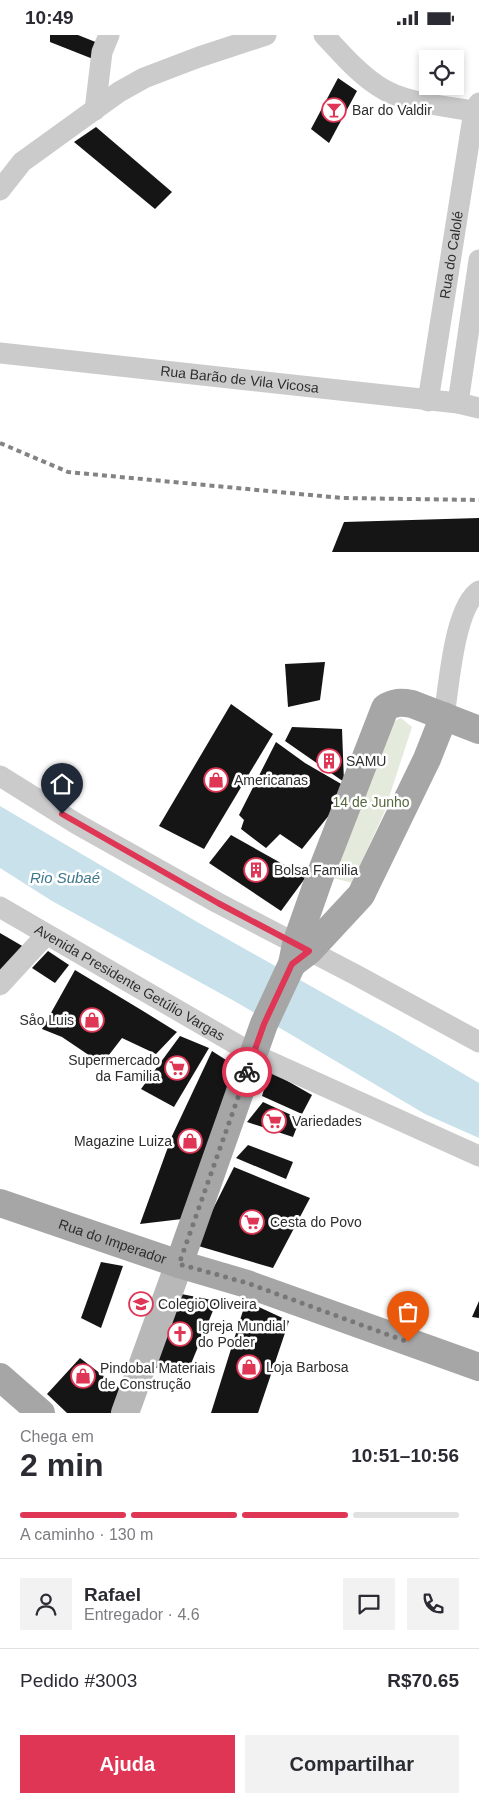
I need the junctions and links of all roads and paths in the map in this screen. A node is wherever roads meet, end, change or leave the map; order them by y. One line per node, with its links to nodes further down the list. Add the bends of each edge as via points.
1 (109, 35): 5 (street, via 102,52)
2 (266, 35): 5 (street, via 144,78)
3 (324, 35): 4 (street, via 357,70 379,87 408,99)
4 (477, 109): 9 (street, Rua do Calolé)
5 (95, 110): 6 (street, via 22,162)
6 (0, 190)
7 (479, 260): 10 (street, Rua do Calolé)
8 (0, 353): 9 (street, Rua Barão de Vila Vicosa)
9 (428, 401): 10 (street, Rua Barão de Vila Vicosa)
10 (458, 403): 11 (street, Rua Barão de Vila Vicosa)
11 (479, 409)
12 (479, 591): 13 (street, via 469,602 458,625)
13 (444, 716): 14 (main road); 16 (main road, via 401,702 385,708); 17 (main road, via 427,759)
14 (479, 730)
15 (0, 776): 20 (street, via 86,829 218,903)
16 (321, 873): 17 (main road, via 325,884 344,897); 20 (main road)
17 (361, 895): 20 (main road)
18 (0, 907): 19 (street, Avenida Presidente Getúlio Vargas)
19 (46, 935): 21 (street); 23 (street, Avenida Presidente Getúlio Vargas)
20 (297, 958): 22 (street, via 356,975); 23 (main road)
21 (0, 985)
22 (479, 1042)
23 (253, 1053): 24 (street, Avenida Presidente Getúlio Vargas); 26 (main road)
24 (479, 1156)
25 (0, 1203): 26 (main road, Rua do Imperador)
26 (179, 1264): 27 (main road, Rua do Imperador, via 247,1283); 30 (street)
27 (479, 1367)
28 (0, 1377): 29 (main road)
29 (41, 1413)
30 (125, 1413)

